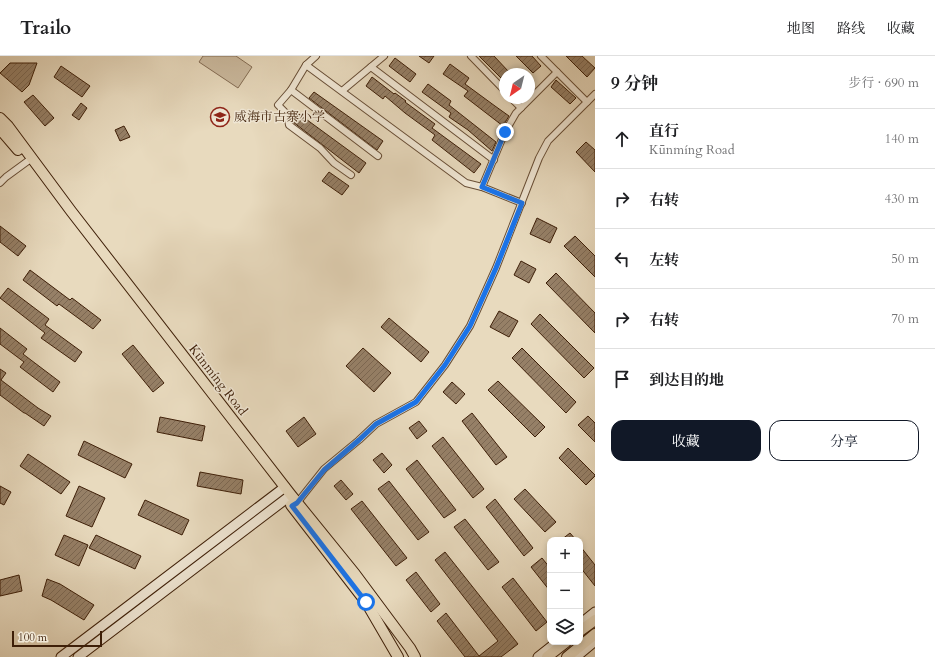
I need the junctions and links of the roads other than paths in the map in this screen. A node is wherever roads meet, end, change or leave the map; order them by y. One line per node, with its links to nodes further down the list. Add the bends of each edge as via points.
1 (316, 56): 5 (street)
2 (384, 56): 6 (street)
3 (471, 56): 8 (street)
4 (541, 56): 7 (street)
5 (306, 65): 9 (street); 10 (street)
6 (371, 67): 10 (street); 19 (street)
7 (557, 72): 12 (street); 14 (street)
8 (499, 85)
9 (291, 90): 17 (street); 20 (street, via 278,105 287,114 289,125)
10 (342, 91): 22 (street, via 466,183)
11 (595, 94): 12 (street)
12 (587, 102): 23 (street, via 548,141)
13 (517, 104): 14 (street)
14 (521, 108): 19 (street, via 505,132)
15 (0, 118): 18 (main road, Kūnmíng Road, via 8,126)
16 (0, 129): 18 (main road, Kūnmíng Road)
17 (378, 156)
18 (29, 160): 21 (street); 24 (main road, Kūnmíng Road)
19 (494, 160): 22 (street)
20 (351, 175)
21 (0, 184)
22 (482, 187): 23 (street)
23 (522, 203): 24 (street, via 470,326 445,365 416,402 376,424 324,470)
24 (288, 496): 33 (main road); 34 (main road); 35 (main road, Kūnmíng Road, via 366,602); 36 (main road, Kūnmíng Road, via 355,574)
25 (595, 612): 27 (main road)
26 (595, 620): 28 (main road)
27 (583, 622)
28 (583, 629)
29 (595, 634): 39 (main road)
30 (595, 641): 40 (main road)
31 (553, 645): 37 (main road)
32 (562, 645): 38 (main road)
33 (61, 657)
34 (78, 657)
35 (398, 657)
36 (415, 657)
37 (538, 657)
38 (547, 657)
39 (567, 657)
40 (576, 657)

